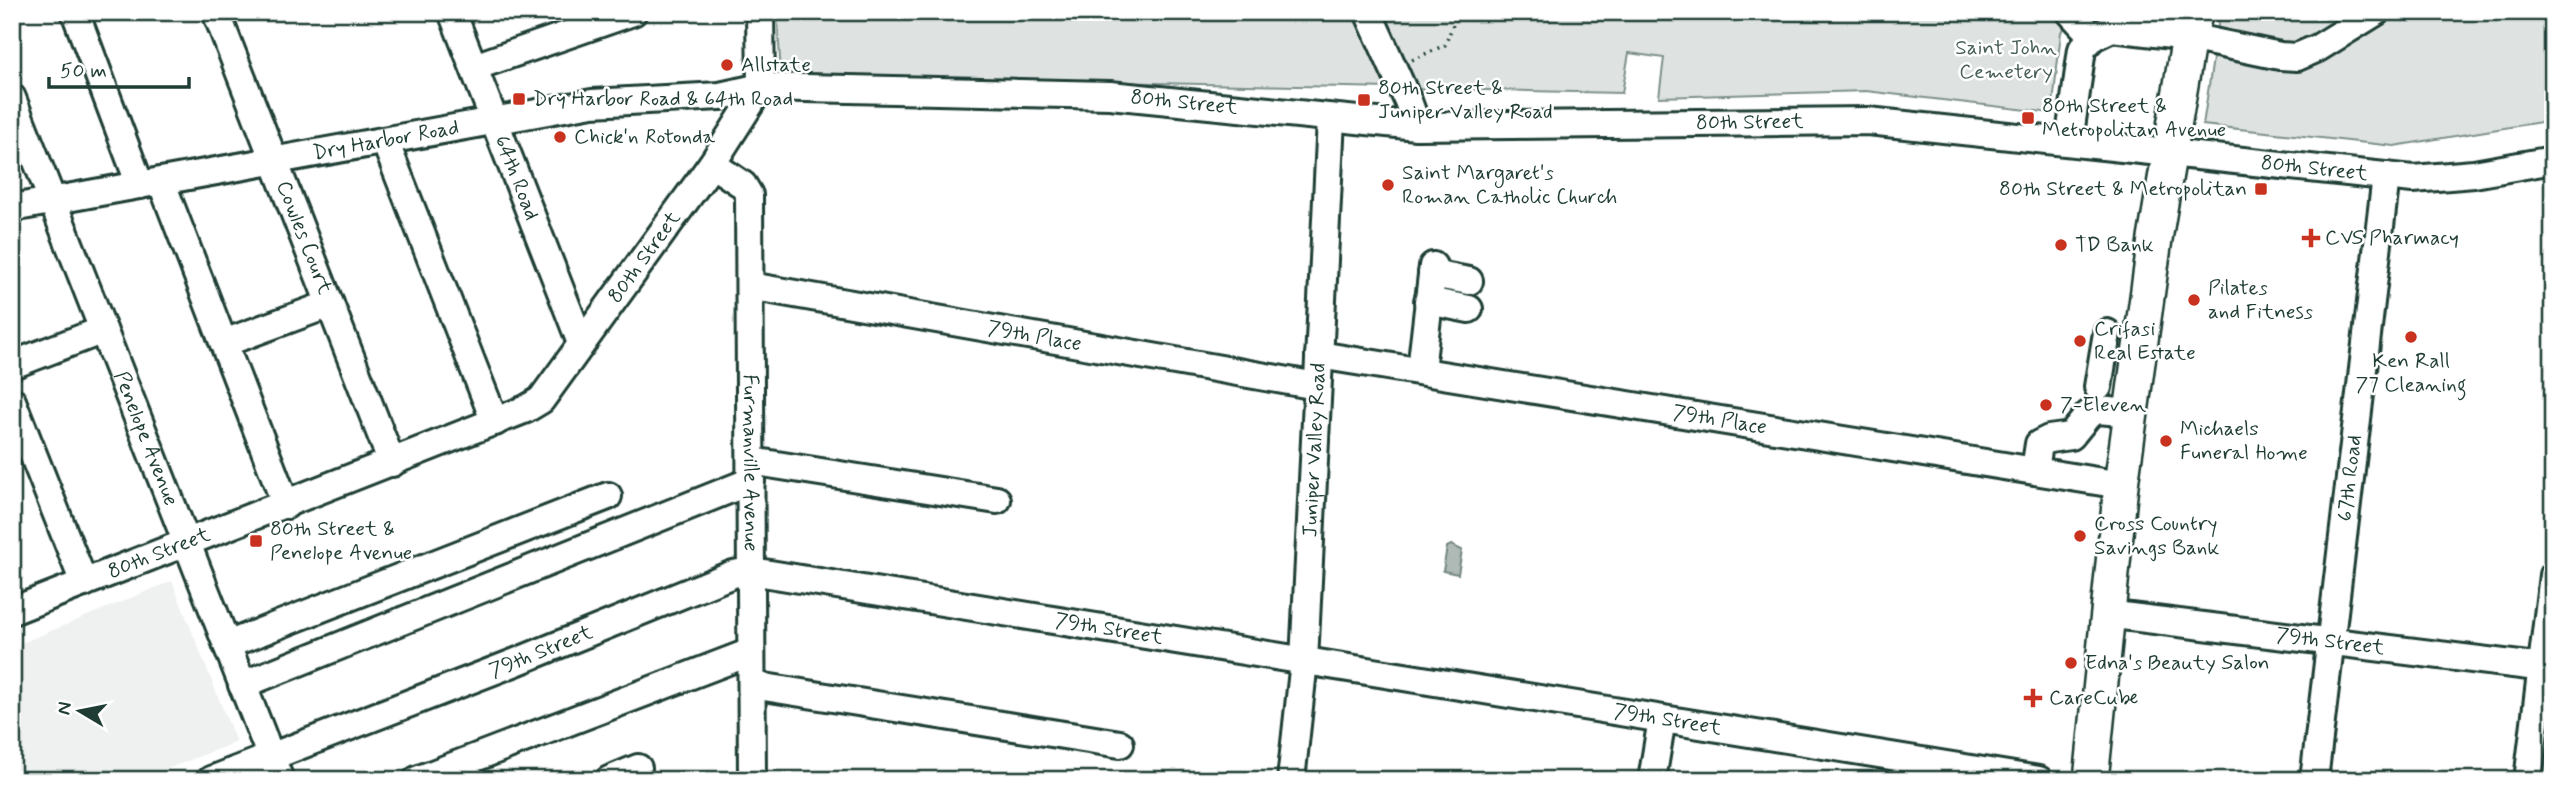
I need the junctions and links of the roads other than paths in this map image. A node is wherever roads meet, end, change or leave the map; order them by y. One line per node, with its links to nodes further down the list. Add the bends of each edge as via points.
1 (75, 12): 24 (street)
2 (216, 12): 20 (street, Cowles Court)
3 (452, 12): 11 (street, 64th Road)
4 (633, 12): 11 (street)
5 (760, 12): 12 (street)
6 (1368, 12): 16 (street)
7 (2070, 12): 10 (street)
8 (2376, 12): 9 (street, via 2297,57 2280,56)
9 (2191, 21): 10 (street, via 2112,28); 19 (main road)
10 (2093, 37): 18 (street, via 2082,49)
11 (474, 67): 15 (street, 64th Road)
12 (761, 87): 14 (street, 80th Street, via 1110,94); 15 (street, Dry Harbor Road, via 720,96 592,103); 22 (street, 80th Street)
13 (14, 108): 25 (street, Penelope Avenue)
14 (1331, 119): 16 (street, 80th Street); 36 (street, Juniper Valley Road)
15 (495, 121): 17 (street, Dry Harbor Road); 35 (street, 64th Road)
16 (1417, 126): 18 (street, 80th Street, via 1868,121)
17 (385, 141): 20 (street, Dry Harbor Road); 43 (street)
18 (2070, 142): 19 (street, 80th Street)
19 (2170, 153): 23 (street, 80th Street); 38 (main road)
20 (274, 160): 24 (street, Dry Harbor Road); 30 (street, Cowles Court)
21 (2553, 160): 23 (street, 80th Street, via 2448,178)
22 (712, 164): 28 (street, Furmanville Avenue, via 743,185 749,195); 35 (street, 80th Street)
23 (2386, 176): 57 (street, 67th Road)
24 (151, 183): 25 (street, Dry Harbor Road); 34 (street)
25 (53, 201): 26 (street, Dry Harbor Road); 32 (street, Penelope Avenue)
26 (12, 208)
27 (1469, 281): 29 (street, via 1432,270)
28 (750, 286): 40 (street, 79th Place); 46 (street, Furmanville Avenue)
29 (1428, 301): 31 (street); 39 (street)
30 (330, 304): 34 (street); 44 (street, Cowles Court)
31 (1469, 309)
32 (103, 330): 37 (street); 51 (street, Penelope Avenue)
33 (2107, 333): 38 (street, via 2100,375)
34 (224, 343): 50 (street)
35 (581, 343): 43 (street, 80th Street, via 541,400)
36 (1319, 355): 39 (street, 79th Place); 40 (street, Juniper Valley Road)
37 (12, 365)
38 (2137, 368): 42 (main road)
39 (1421, 370): 45 (street, 79th Place)
40 (1317, 386): 60 (street, Juniper Valley Road)
41 (12, 401): 54 (street)
42 (2131, 413): 45 (street, via 2098,410 2071,436 2043,441); 47 (main road)
43 (495, 422): 44 (street, 80th Street)
44 (392, 463): 50 (street, 80th Street)
45 (2035, 470): 47 (street, 79th Place)
46 (751, 471): 49 (street); 52 (street, Furmanville Avenue); 62 (street)
47 (2121, 485): 56 (main road)
48 (608, 496): 58 (street)
49 (997, 500)
50 (286, 505): 51 (street, 80th Street)
51 (187, 543): 54 (street, 80th Street); 58 (street, Penelope Avenue)
52 (751, 571): 59 (street, Furmanville Avenue); 60 (street, 79th Street); 66 (street, 79th Street, via 733,574 516,662)
53 (2553, 575): 61 (street)
54 (84, 583): 55 (street, 80th Street)
55 (12, 611)
56 (2106, 614): 57 (street, 79th Street); 75 (main road)
57 (2331, 643): 61 (street, 79th Street); 76 (street, 67th Road)
58 (227, 645): 62 (street, Penelope Avenue)
59 (751, 652): 63 (street, Furmanville Avenue); 69 (street)
60 (1304, 661): 64 (street, 79th Street); 72 (street, Juniper Valley Road)
61 (2547, 669): 77 (street)
62 (242, 685): 66 (street, Penelope Avenue)
63 (752, 685): 65 (street); 71 (street, Furmanville Avenue)
64 (1662, 719): 73 (street); 74 (street, 79th Street)
65 (1119, 744)
66 (275, 768): 68 (street, 79th Street)
67 (638, 768): 70 (street)
68 (211, 780)
69 (417, 780)
70 (609, 780)
71 (752, 780)
72 (1291, 780)
73 (1652, 780)
74 (2039, 780)
75 (2091, 780)
76 (2314, 780)
77 (2528, 780)

